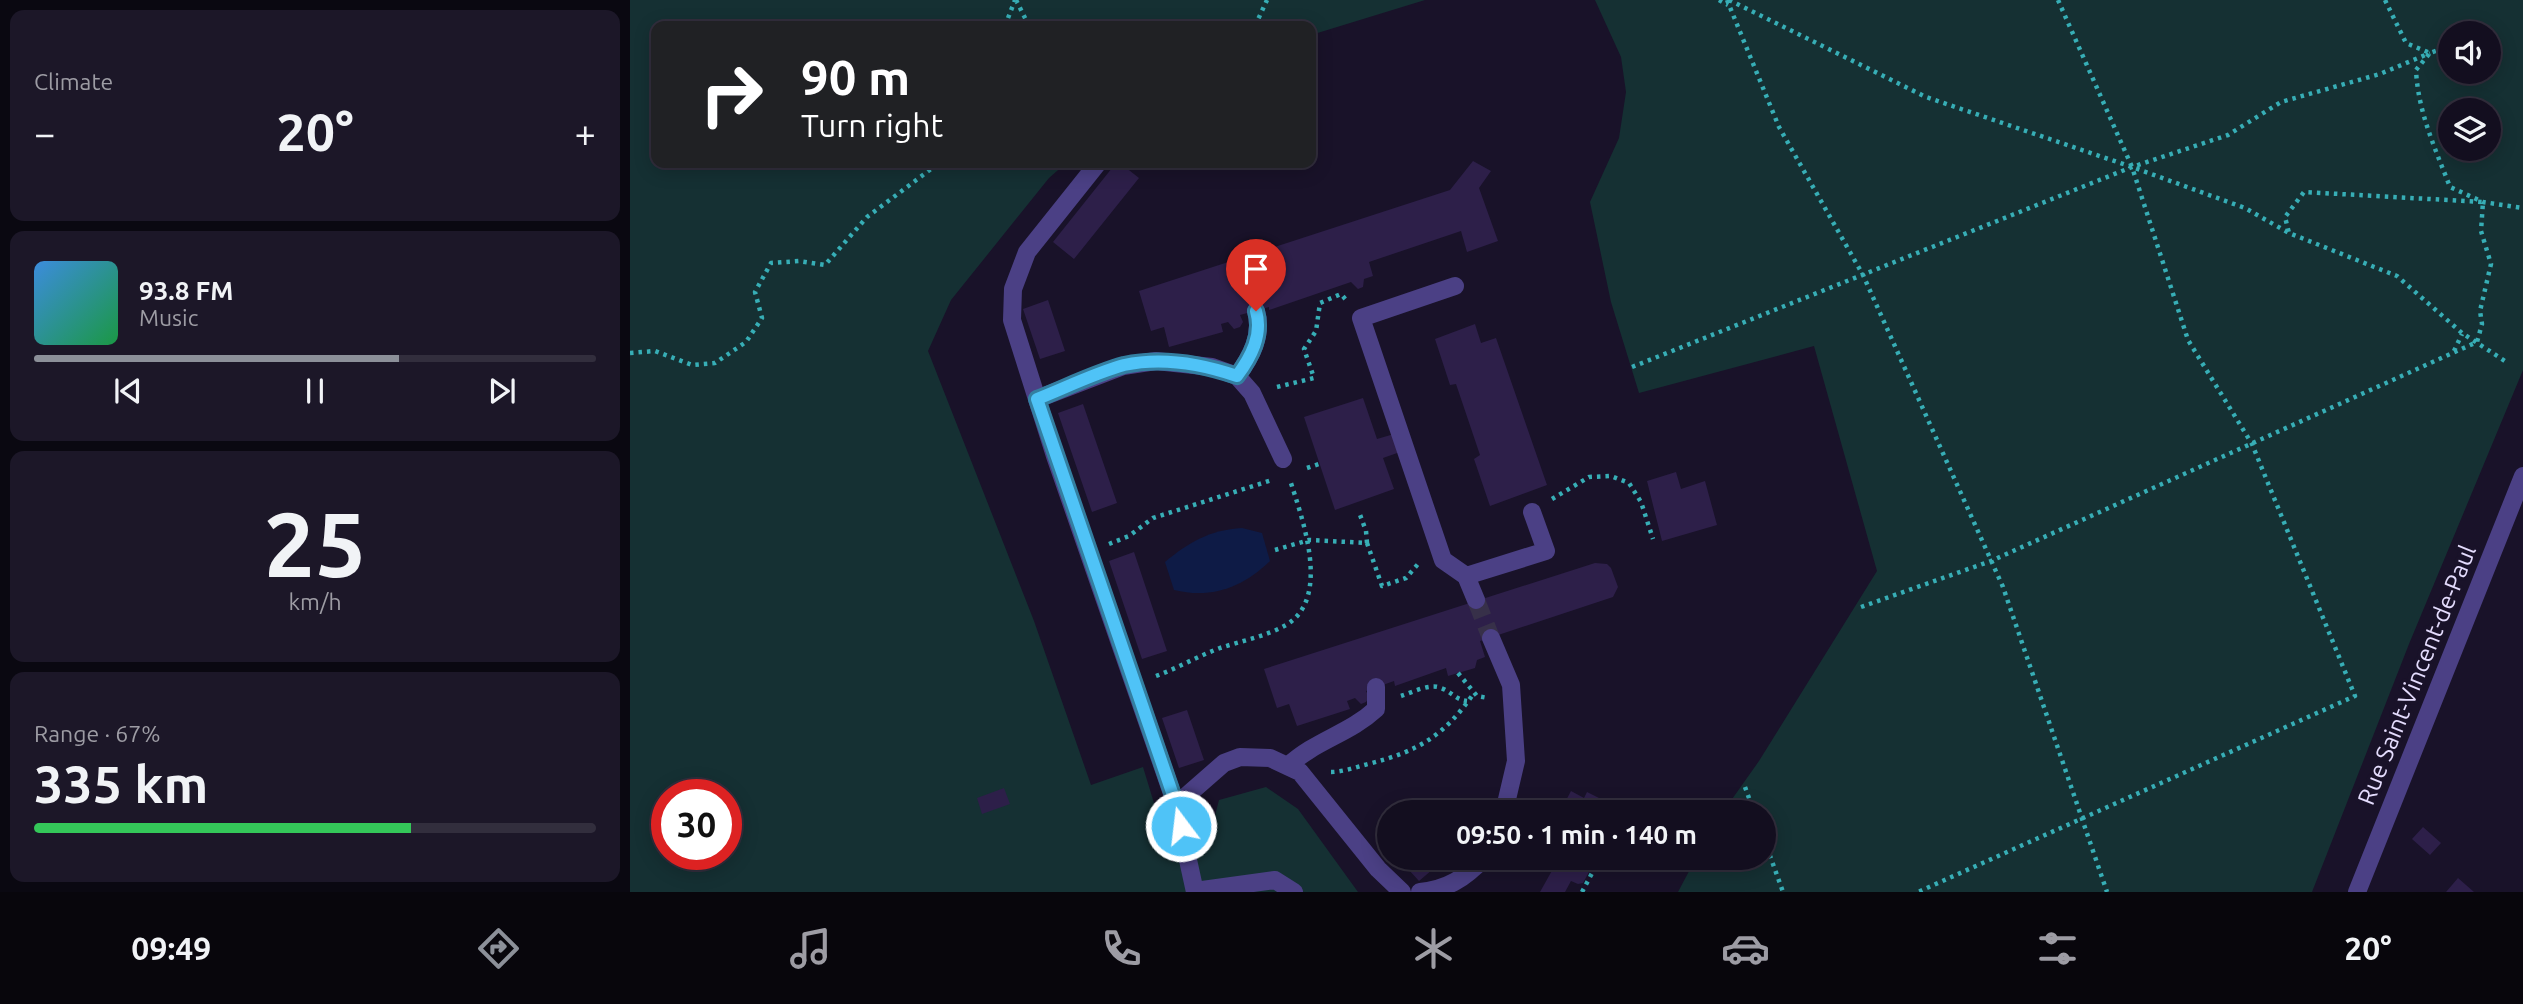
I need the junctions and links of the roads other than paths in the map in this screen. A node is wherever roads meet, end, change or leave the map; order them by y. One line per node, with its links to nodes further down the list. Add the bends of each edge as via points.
1 (1094, 168): 5 (street, via 1027,252 1013,289 1012,320)
2 (1455, 286): 9 (street, via 1362,318 1440,554)
3 (1256, 311): 4 (street, via 1253,354)
4 (1237, 376): 5 (street, via 1212,367 1145,363 1123,366); 6 (street, via 1252,393)
5 (1037, 399): 15 (street)
6 (1285, 467)
7 (2523, 476): 21 (street, Rue Saint-Vincent-de-Paul)
8 (1540, 507): 9 (street, via 1545,551)
9 (1466, 576): 10 (street)
10 (1476, 600)
11 (1491, 638): 14 (street, via 1511,685 1516,761)
12 (1376, 687): 13 (street, via 1376,709 1363,721 1306,749)
13 (1294, 769): 15 (street, via 1270,758 1240,757 1224,763); 19 (street, via 1377,869)
14 (1507, 800)
15 (1176, 804): 17 (street)
16 (1472, 870): 20 (street, via 1436,890)
17 (1195, 892): 18 (street, via 1276,880)
18 (1294, 892)
19 (1402, 892)
20 (1420, 892)
21 (2357, 892)

